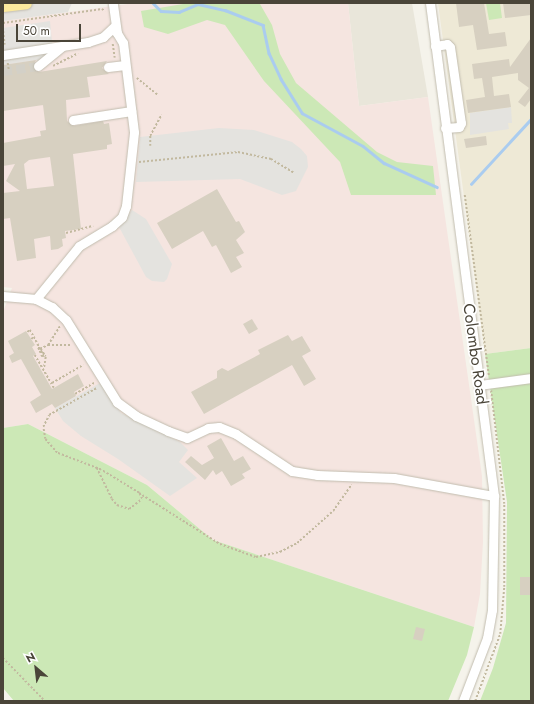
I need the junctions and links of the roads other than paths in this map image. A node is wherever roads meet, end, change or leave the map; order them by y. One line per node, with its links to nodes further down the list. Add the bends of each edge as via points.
1 (26, 3): 4 (main road)
2 (113, 3): 5 (street)
3 (430, 3): 7 (street, Colombo Road)
4 (3, 6)
5 (113, 29): 6 (street, via 88,42); 10 (street, via 123,42 119,67)
6 (63, 46): 8 (street); 9 (street)
7 (435, 46): 12 (street, Colombo Road); 12 (street, via 447,44 450,47 461,123 459,127)
8 (5, 55)
9 (38, 66)
10 (131, 111): 11 (street); 14 (street, via 134,132 126,206 122,217 79,246)
11 (73, 120)
12 (445, 128): 16 (street, Colombo Road)
13 (6, 296): 14 (street)
14 (36, 299): 17 (street, via 52,307 66,320 117,402 136,416 187,438 197,436 208,428 219,427 236,434 292,470 317,475 394,478)
15 (531, 378): 16 (street)
16 (479, 384): 17 (street, Colombo Road)
17 (494, 496): 18 (street, Colombo Road, via 492,610 487,638)
18 (463, 701)

